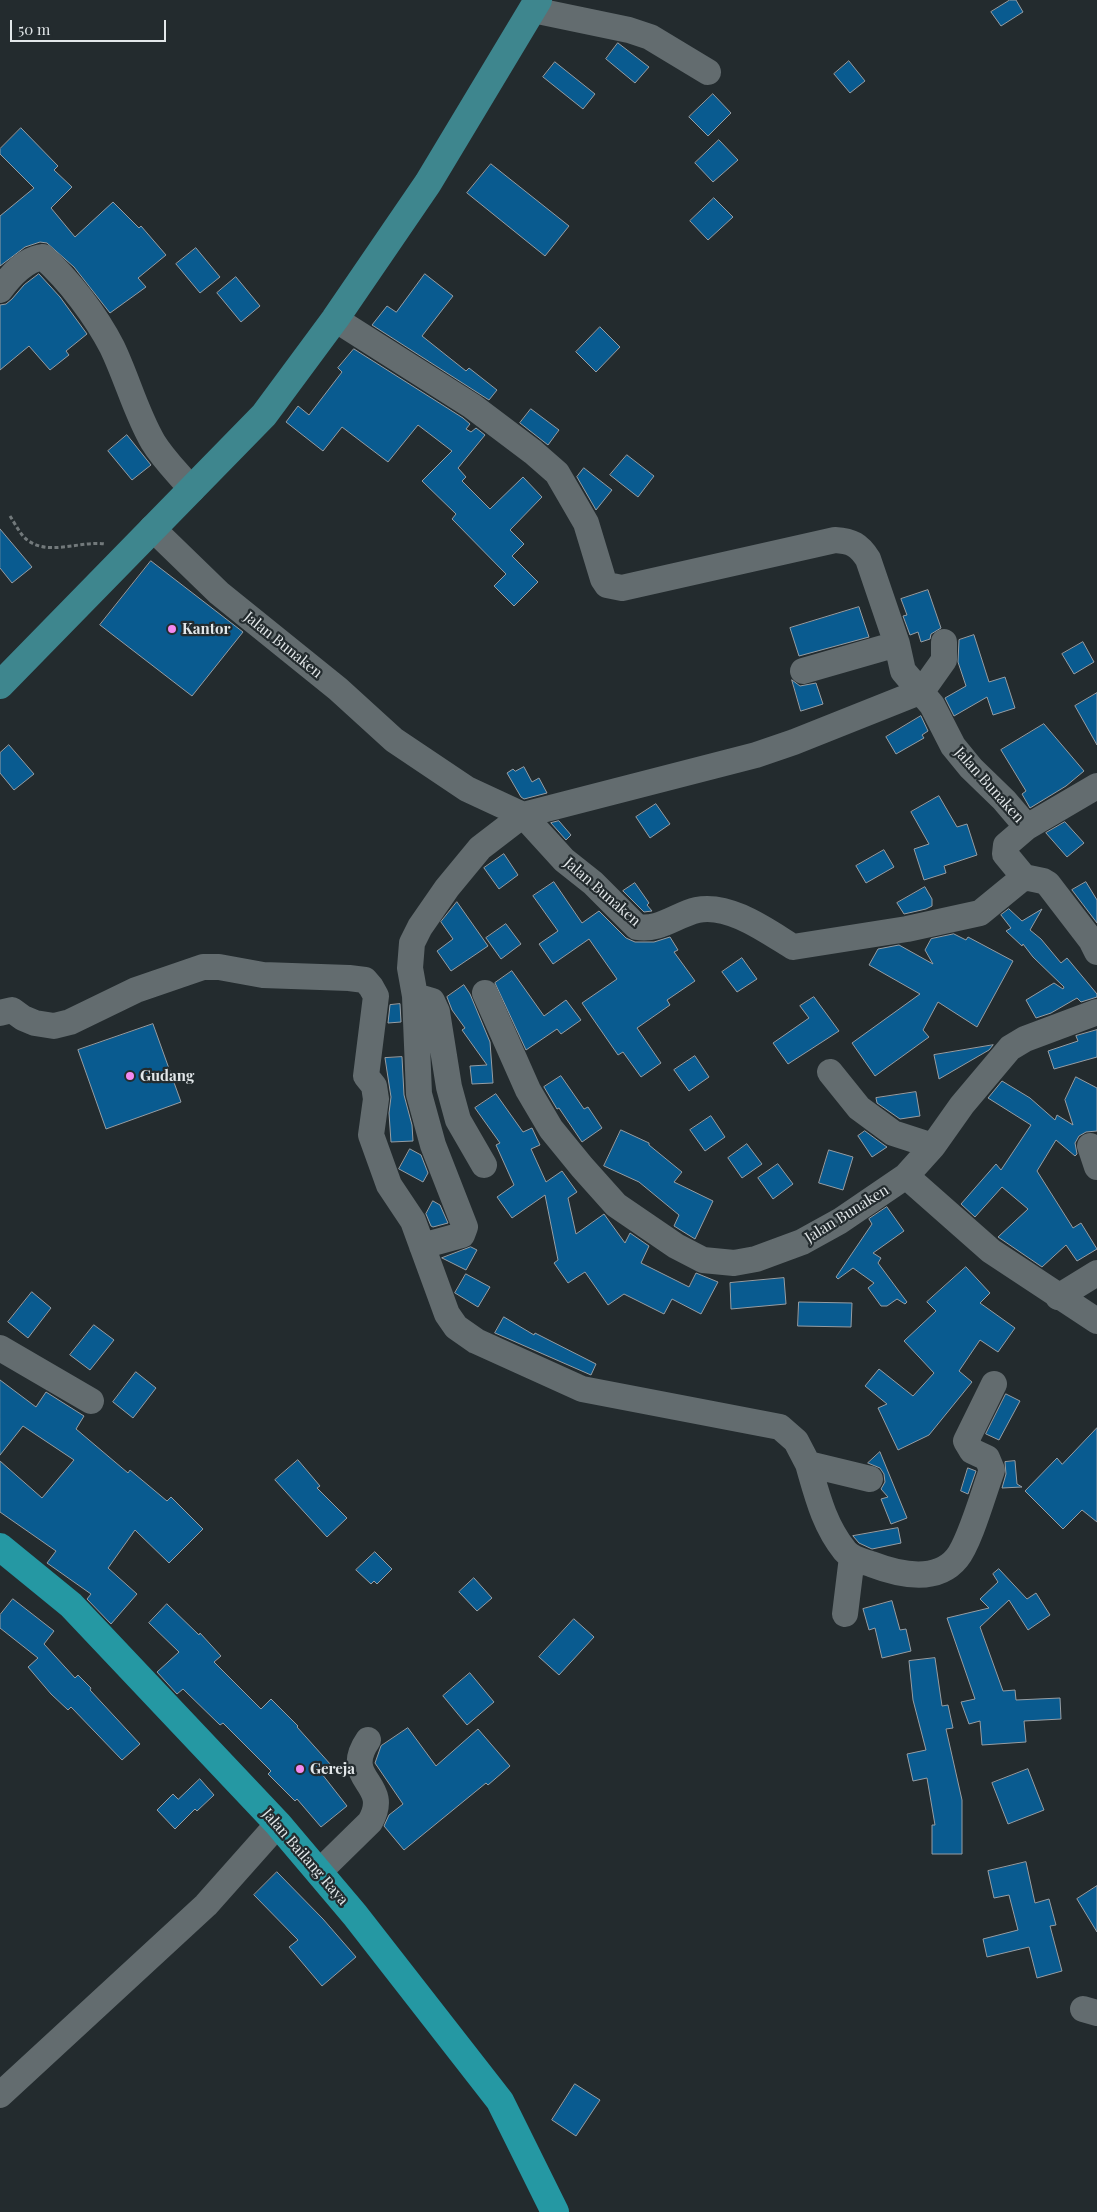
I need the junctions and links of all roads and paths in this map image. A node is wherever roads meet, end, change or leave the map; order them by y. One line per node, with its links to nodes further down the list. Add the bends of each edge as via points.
1 (536, 5): 2 (street, via 650,37); 4 (main road, via 428,183)
2 (708, 72)
3 (0, 290): 5 (street, via 33,258 43,256 53,266 74,288 112,346 153,442)
4 (335, 319): 5 (main road, via 264,415); 9 (street, Jalan Bunaken, via 472,406 557,473 586,523 602,579 607,585 622,588 835,540 849,541 861,547 868,559)
5 (192, 490): 7 (main road)
6 (10, 516): 7 (path, via 24,537 41,547)
7 (144, 538): 11 (main road); 14 (street, Jalan Bunaken, via 219,592 338,689 394,740 467,789)
8 (944, 642): 12 (street, via 944,660)
9 (897, 644): 10 (street); 12 (street, Jalan Bunaken, via 903,671)
10 (803, 671)
11 (0, 685)
12 (922, 691): 14 (street, via 756,754); 15 (street, Jalan Bunaken, via 952,746)
13 (1097, 786): 15 (street, Jalan Bunaken)
14 (523, 815): 16 (street, Jalan Bunaken, via 564,860 593,883 637,927 647,929 698,910 719,911 746,918 793,947 907,929 980,913); 19 (street, via 480,848 420,926 412,943 410,968)
15 (1026, 827): 16 (street, Jalan Bunaken, via 1005,848 1005,854)
16 (1024, 878): 17 (street, via 1048,884)
17 (1095, 944)
18 (485, 993): 25 (street, Jalan Bunaken, via 528,1090 582,1167 616,1204 676,1246 703,1260 734,1262 776,1253 840,1221)
19 (414, 996): 24 (street, via 432,1002 437,1012 449,1087 458,1120); 26 (street, via 419,1094 433,1145 465,1227 462,1234)
20 (1097, 1012): 23 (street, Jalan Bunaken, via 1025,1039 1010,1048 962,1105)
21 (0, 1013): 26 (street, via 12,1010 23,1018 54,1026 70,1022 136,990 202,967 263,975 365,980 376,996 366,1076 374,1086 376,1099 371,1135 390,1185 413,1221)
22 (830, 1072): 23 (street, via 859,1108 893,1133)
23 (933, 1146): 25 (street, Jalan Bunaken)
24 (484, 1165)
25 (906, 1176): 28 (street, via 992,1252)
26 (422, 1246): 33 (street, via 447,1314 456,1327 476,1341 582,1389 780,1427 796,1441)
27 (1097, 1273): 28 (street)
28 (1058, 1297): 29 (street)
29 (1097, 1321)
30 (0, 1348): 32 (street)
31 (994, 1384): 36 (street, via 966,1441 972,1451 987,1458 992,1470 957,1559 940,1570 917,1575 898,1574)
32 (91, 1401)
33 (808, 1464): 34 (street); 36 (street, via 826,1521)
34 (870, 1479)
35 (0, 1547): 39 (highway, Jalan Bailang Raya, via 71,1605)
36 (852, 1558): 37 (street)
37 (846, 1614)
38 (368, 1740): 40 (street, via 360,1752 359,1764 377,1800 375,1813 370,1822)
39 (278, 1824): 40 (highway, Jalan Bailang Raya); 41 (street, via 206,1905)
40 (319, 1872): 42 (highway, Jalan Bailang Raya, via 500,2101)
41 (0, 2095)
42 (555, 2212)

